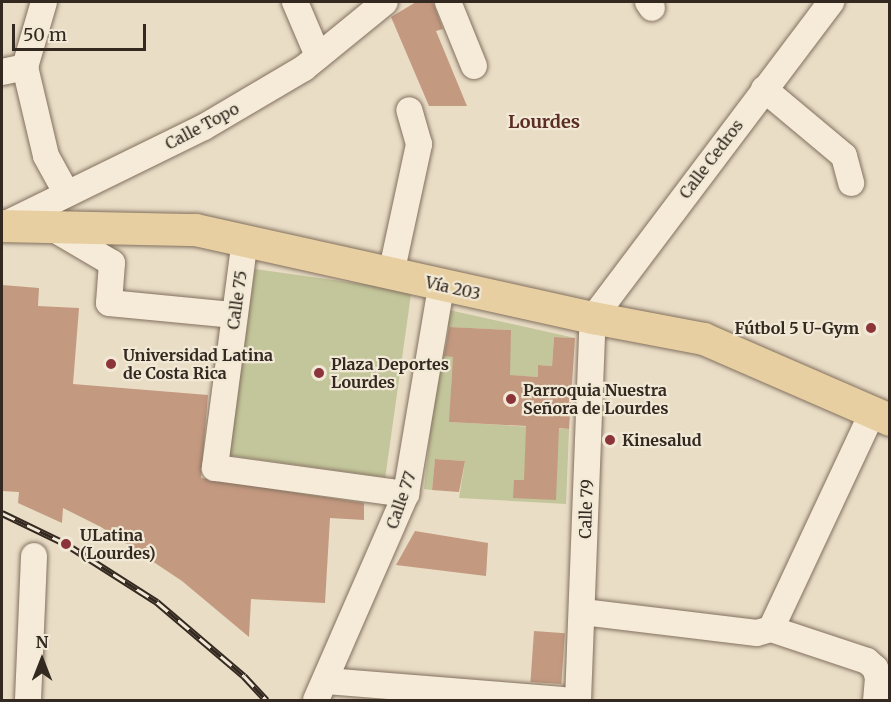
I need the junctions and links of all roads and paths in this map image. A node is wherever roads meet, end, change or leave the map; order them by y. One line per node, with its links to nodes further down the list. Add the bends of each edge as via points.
1 (44, 2): 8 (street)
2 (295, 2): 6 (street)
3 (385, 2): 6 (street, Calle Topo)
4 (448, 2): 7 (street)
5 (831, 2): 9 (street, Calle Cedros)
6 (318, 56): 12 (street, Calle Topo, via 204,127)
7 (474, 66)
8 (13, 70): 12 (street)
9 (764, 89): 11 (street, via 844,156); 19 (street, Calle Cedros)
10 (409, 110): 16 (street, via 419,144)
11 (851, 183)
12 (61, 185): 14 (street, Calle Topo)
13 (47, 225): 14 (main road, Vía 203); 15 (main road, Vía 203, via 154,226); 18 (street, via 112,263 109,303)
14 (3, 226)
15 (246, 239): 16 (main road, Vía 203); 18 (street, Calle 75)
16 (391, 274): 17 (main road, Vía 203)
17 (441, 286): 19 (main road, Vía 203); 21 (street, Calle 77)
18 (234, 315): 21 (street, Calle 75, via 215,468)
19 (593, 318): 20 (main road, Vía 203, via 704,339); 23 (street, Calle 79)
20 (880, 416): 24 (street)
21 (406, 494): 25 (street, Calle 77)
22 (34, 556): 27 (street)
23 (583, 612): 24 (street, via 757,633); 29 (street, Calle 79)
24 (775, 622): 30 (street, via 867,661 878,678)
25 (322, 691): 26 (street)
26 (482, 697): 28 (street)
27 (28, 700)
28 (561, 700)
29 (578, 700)
30 (876, 700)

